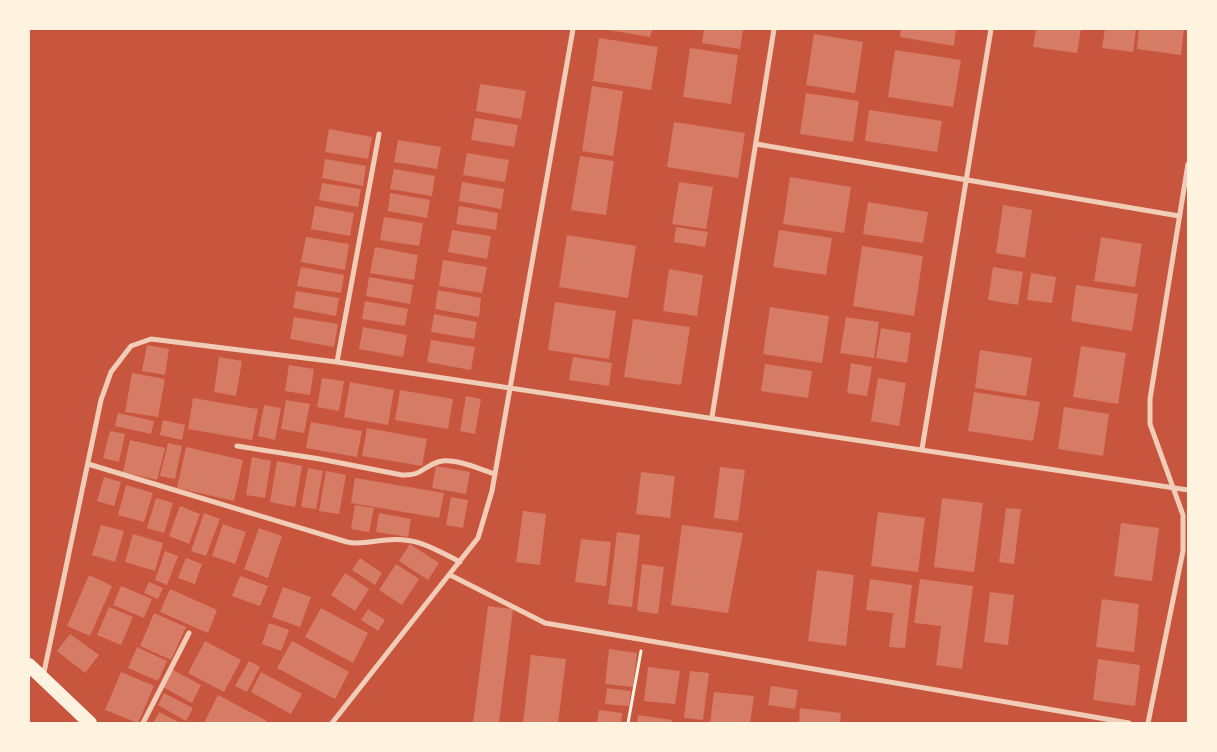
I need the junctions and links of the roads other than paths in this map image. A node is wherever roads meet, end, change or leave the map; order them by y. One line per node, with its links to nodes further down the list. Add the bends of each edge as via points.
1 (573, 29): 11 (street)
2 (774, 29): 5 (street)
3 (990, 29): 7 (street)
4 (380, 134): 10 (street)
5 (756, 144): 7 (street); 12 (street)
6 (1188, 164): 8 (street)
7 (966, 180): 9 (street); 14 (street)
8 (1187, 185): 9 (street)
9 (1179, 216): 17 (street, via 1150,399 1150,424)
10 (338, 362): 11 (street); 15 (street, via 151,339 131,346 111,372 101,400)
11 (511, 387): 12 (street); 16 (street)
12 (712, 417): 14 (street)
13 (237, 446): 16 (street, via 402,475 414,476 438,462 449,461)
14 (922, 449): 17 (street)
15 (88, 464): 19 (street, via 347,542 418,541); 23 (street)
16 (495, 474): 19 (street, via 478,538)
17 (1175, 488): 18 (street); 28 (street, via 1183,515 1183,551)
18 (1188, 490)
19 (460, 562): 20 (street)
20 (450, 575): 26 (street); 27 (street, via 545,623)
21 (188, 633): 25 (street)
22 (29, 665): 23 (highway)
23 (43, 678): 24 (highway)
24 (90, 723)
25 (143, 723)
26 (332, 723)
27 (1129, 723)
28 (1148, 723)

